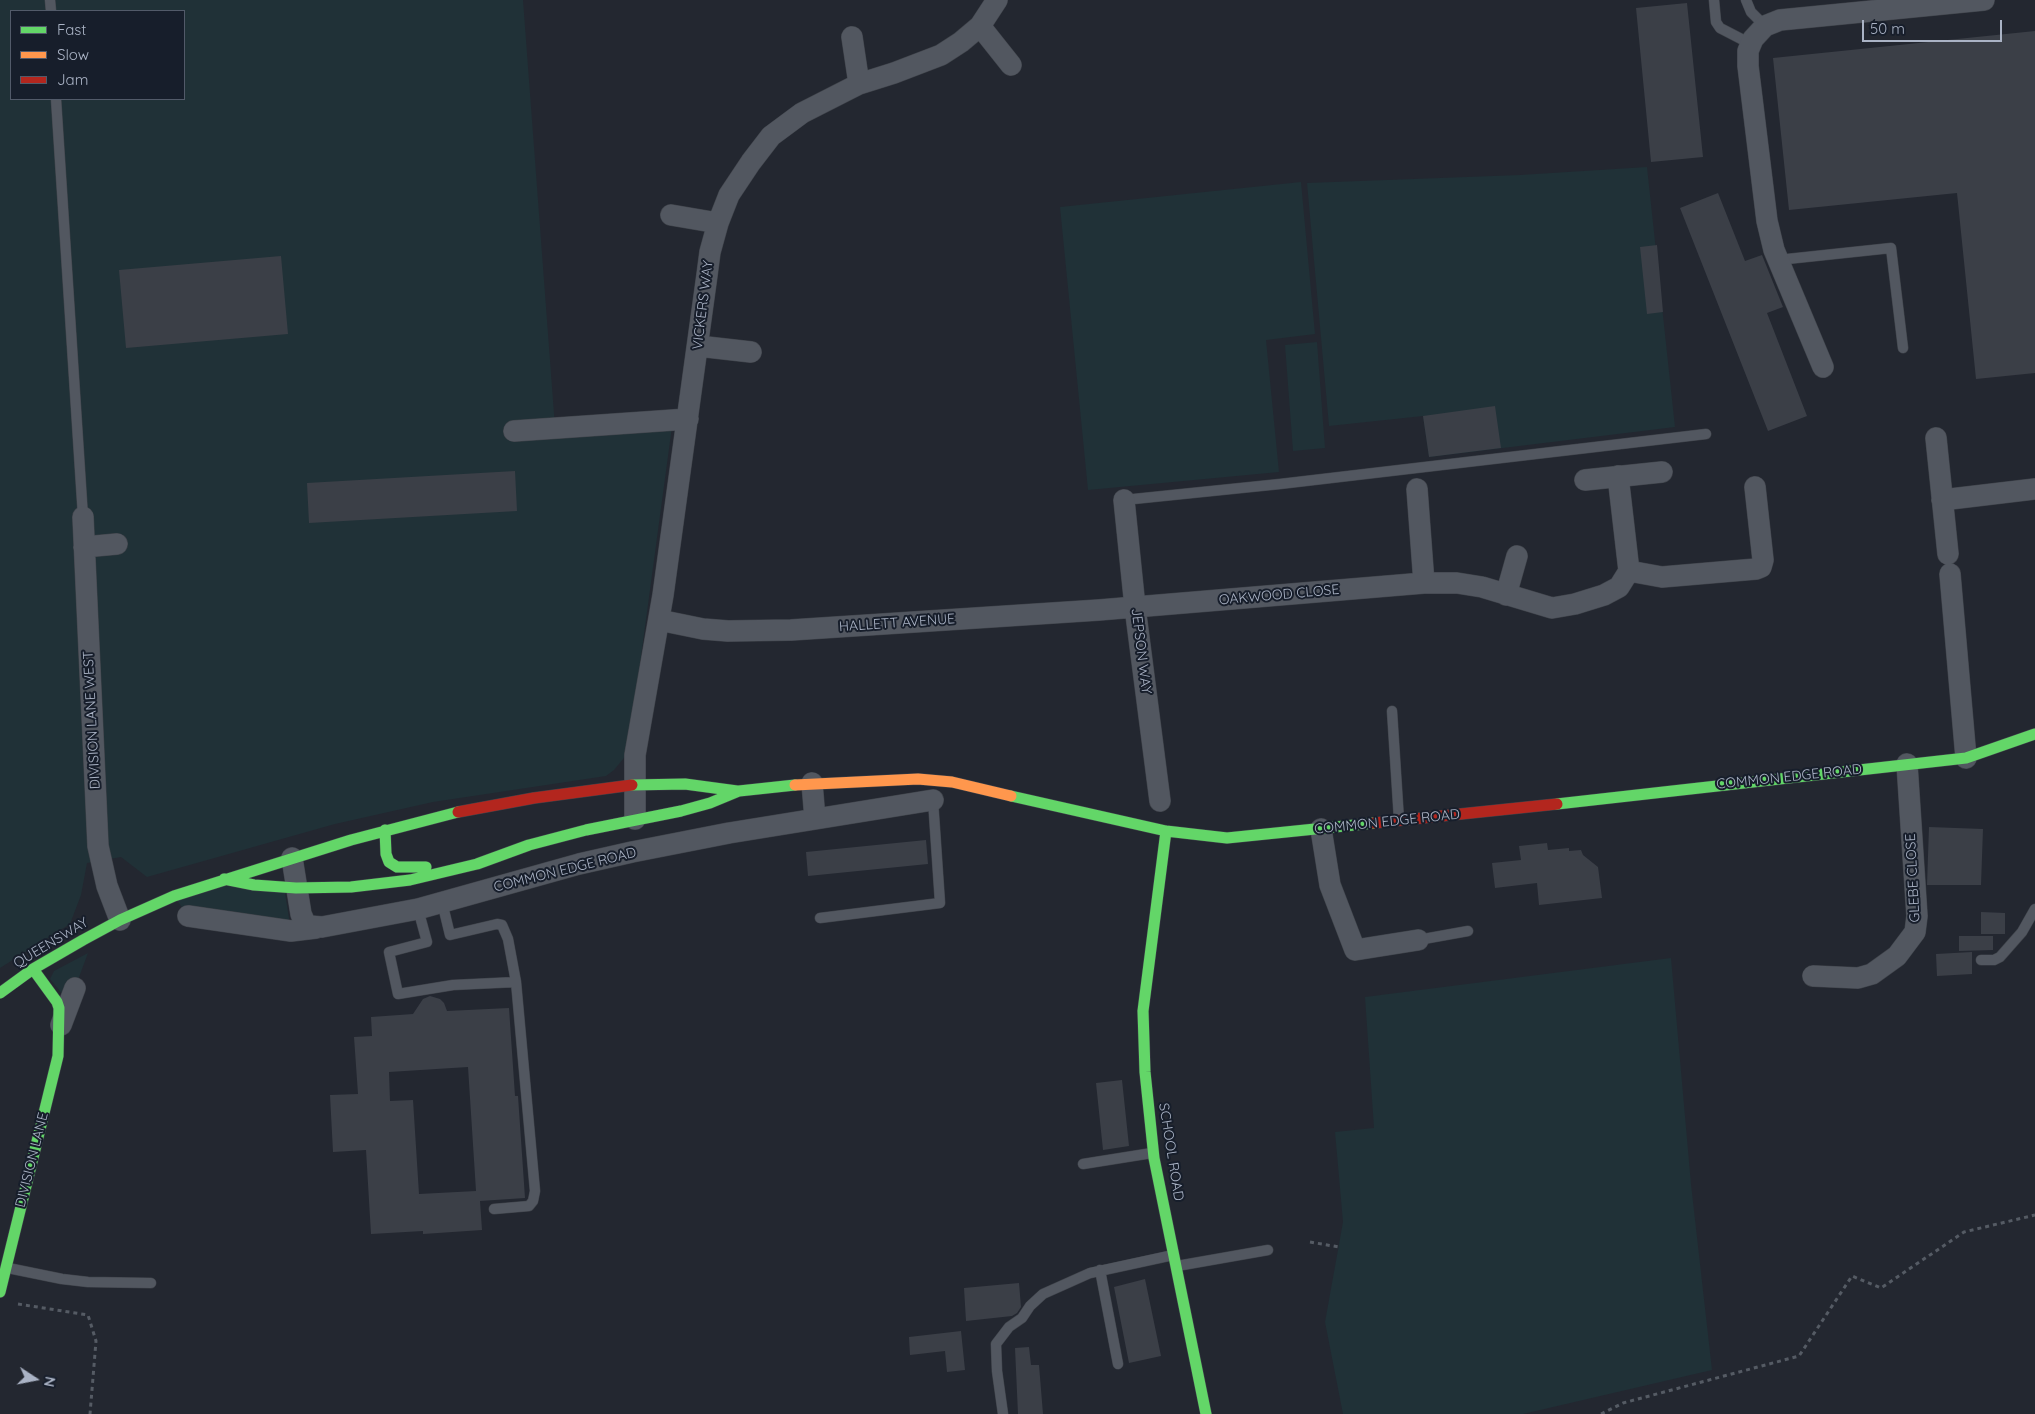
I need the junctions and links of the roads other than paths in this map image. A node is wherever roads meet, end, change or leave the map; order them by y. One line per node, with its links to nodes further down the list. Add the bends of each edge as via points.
1 (997, 0): 5 (street, VICKERS WAY)
2 (1714, 0): 8 (lane, via 1716,22 1720,28)
3 (1746, 0): 6 (lane, via 1750,12)
4 (1984, 0): 6 (street, via 1780,20)
5 (980, 26): 9 (street); 10 (street, VICKERS WAY, via 941,55)
6 (1765, 26): 8 (street)
7 (852, 37): 10 (street)
8 (1751, 44): 14 (street, via 1748,66 1760,170 1767,221)
9 (1012, 65)
10 (859, 84): 13 (street, VICKERS WAY, via 802,112 771,136 729,194)
11 (56, 100): 31 (lane)
12 (671, 215): 13 (street)
13 (718, 222): 15 (street, VICKERS WAY, via 710,252)
14 (1778, 260): 16 (lane, via 1891,248); 18 (street)
15 (698, 346): 17 (street); 19 (street, VICKERS WAY)
16 (1903, 348)
17 (750, 352)
18 (1823, 367)
19 (688, 419): 20 (street); 39 (street, VICKERS WAY)
20 (514, 431)
21 (1706, 434): 29 (lane)
22 (1936, 438): 30 (street)
23 (1662, 472): 24 (street)
24 (1618, 476): 25 (street); 35 (street)
25 (1585, 480)
26 (1755, 488): 35 (street, via 1763,560 1761,567 1662,577)
27 (1417, 489): 36 (street)
28 (2035, 489): 30 (street)
29 (1124, 500): 38 (street, JEPSON WAY)
30 (1942, 500): 43 (street)
31 (82, 517): 33 (street, DIVISION LANE WEST)
32 (117, 544): 33 (street)
33 (84, 547): 71 (street, DIVISION LANE WEST, via 98,846 107,886)
34 (1517, 556): 37 (street)
35 (1629, 571): 37 (street, OAKWOOD CLOSE, via 1620,587 1575,604 1552,608)
36 (1424, 583): 37 (street, OAKWOOD CLOSE, via 1457,583); 38 (street, OAKWOOD CLOSE)
37 (1506, 595)
38 (1135, 608): 39 (street, HALLETT AVENUE, via 791,630 703,629); 51 (street, JEPSON WAY)
39 (659, 620): 42 (street, VICKERS WAY)
40 (1392, 711): 54 (lane)
41 (2035, 734): 43 (main road, COMMON EDGE ROAD)
42 (635, 755): 45 (street, via 645,772); 47 (street, VICKERS WAY); 48 (street, VICKERS WAY, via 625,774)
43 (1966, 758): 44 (main road, COMMON EDGE ROAD)
44 (1907, 764): 54 (main road, COMMON EDGE ROAD); 77 (street, GLEBE CLOSE, via 1917,916 1915,932 1897,956 1872,974 1858,978)
45 (657, 783): 47 (main road, COMMON EDGE ROAD); 49 (main road, COMMON EDGE ROAD)
46 (812, 783): 49 (main road, COMMON EDGE ROAD); 53 (street); 55 (main road, COMMON EDGE ROAD, via 918,779 952,782)
47 (634, 784): 48 (main road, COMMON EDGE ROAD); 52 (street, VICKERS WAY)
48 (613, 786): 57 (main road, COMMON EDGE ROAD, via 444,815)
49 (739, 791): 52 (main road, COMMON EDGE ROAD, via 681,811)
50 (933, 800): 53 (street, COMMON EDGE ROAD); 70 (lane, via 940,903)
51 (1160, 801)
52 (635, 819): 60 (main road, COMMON EDGE ROAD)
53 (815, 819): 66 (street, COMMON EDGE ROAD, via 632,852)
54 (1399, 821): 56 (main road, COMMON EDGE ROAD)
55 (1130, 824): 58 (main road, COMMON EDGE ROAD); 59 (main road)
56 (1321, 829): 58 (main road, COMMON EDGE ROAD, via 1227,838); 74 (street, via 1330,885 1354,950)
57 (385, 830): 60 (main road, via 387,858 397,866 429,866 473,856); 61 (main road, COMMON EDGE ROAD)
58 (1166, 831): 65 (main road, SCHOOL ROAD)
59 (1138, 837)
60 (493, 856): 64 (main road, COMMON EDGE ROAD, via 476,864 410,880 351,887)
61 (292, 858): 63 (main road, COMMON EDGE ROAD); 64 (street)
62 (1150, 861): 65 (main road, SCHOOL ROAD)
63 (224, 880): 64 (main road, COMMON EDGE ROAD); 71 (main road, COMMON EDGE ROAD, via 174,896)
64 (296, 888): 72 (street, via 305,922)
65 (1158, 891): 82 (main road, SCHOOL ROAD, via 1143,1011)
66 (442, 902): 67 (street, COMMON EDGE ROAD); 78 (lane, via 450,935 502,925)
67 (418, 908): 72 (street, COMMON EDGE ROAD); 78 (lane, via 427,942 389,952 398,994 453,985)
68 (2035, 910): 75 (lane, via 2022,932 2000,957)
69 (188, 916): 72 (street, COMMON EDGE ROAD, via 291,931)
70 (820, 918)
71 (120, 920): 76 (main road, QUEENSWAY)
72 (316, 928)
73 (1468, 931): 74 (lane)
74 (1418, 940)
75 (1981, 960)
76 (33, 970): 80 (main road, QUEENSWAY); 81 (main road, DIVISION LANE, via 57,1002)
77 (1814, 976)
78 (516, 982): 84 (lane, via 535,1192 529,1206)
79 (75, 988): 81 (street, DIVISION LANE)
80 (0, 993)
81 (60, 1028): 88 (main road, DIVISION LANE, via 58,1056)
82 (1153, 1153): 83 (lane); 86 (main road, SCHOOL ROAD)
83 (1083, 1164)
84 (494, 1209)
85 (1268, 1250): 87 (lane)
86 (1174, 1255): 87 (main road, SCHOOL ROAD); 89 (lane)
87 (1176, 1266): 94 (main road, SCHOOL ROAD)
88 (6, 1268): 90 (lane, via 80,1281); 91 (main road, DIVISION LANE)
89 (1095, 1272): 92 (lane); 93 (lane, via 1043,1294 996,1344)
90 (151, 1283)
91 (0, 1292)
92 (1118, 1364)
93 (1003, 1414)
94 (1206, 1414)

